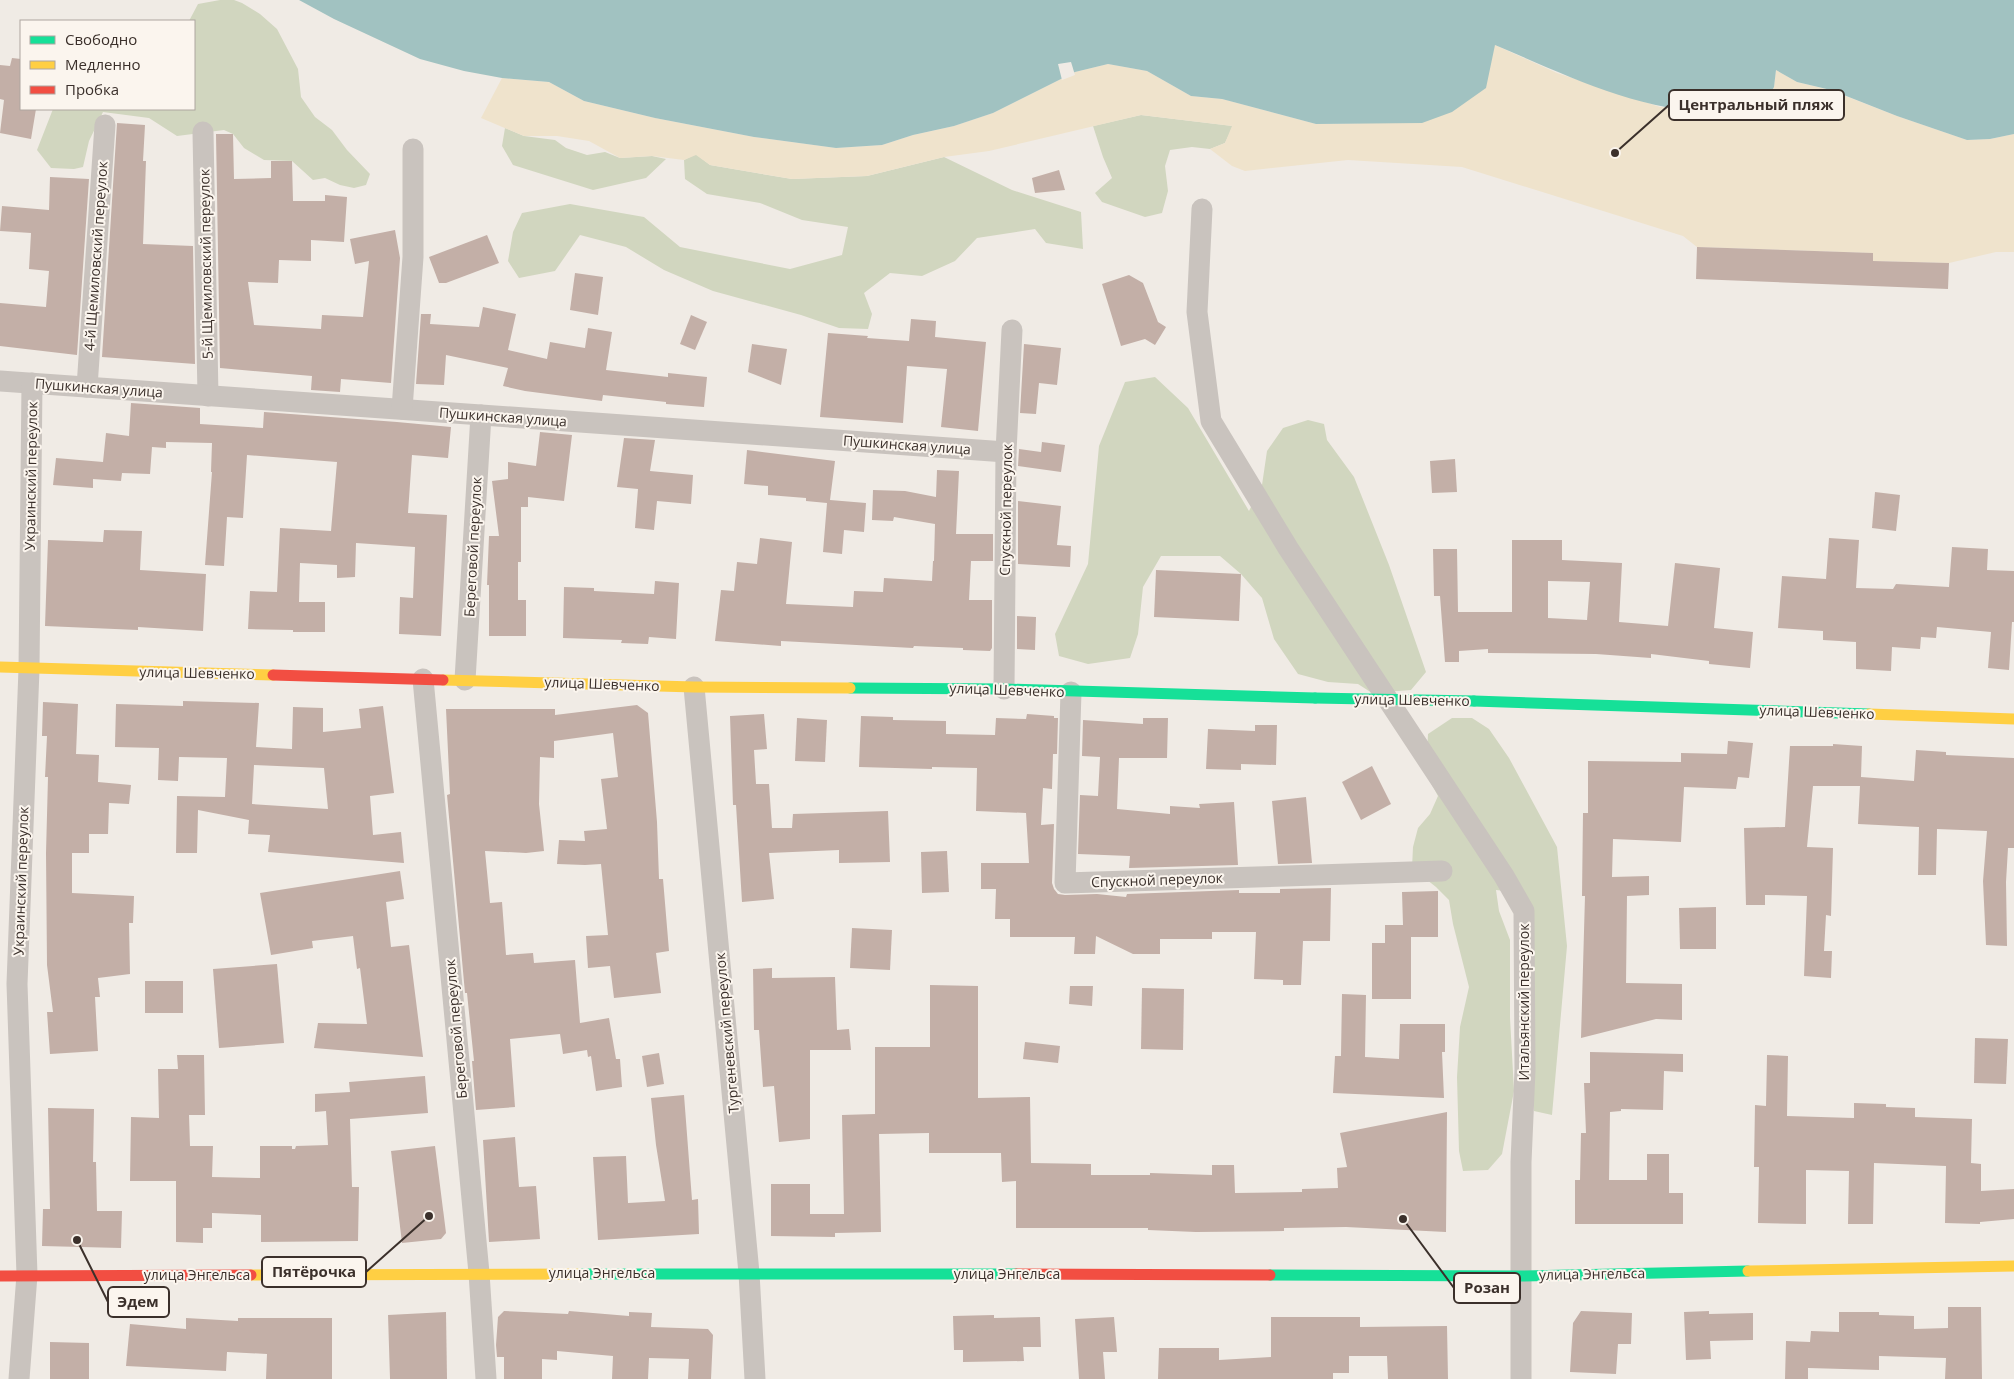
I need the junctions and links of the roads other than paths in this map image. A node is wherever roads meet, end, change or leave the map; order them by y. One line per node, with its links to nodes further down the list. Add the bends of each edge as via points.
1 (105, 125): 8 (street, 4-й Щемиловский переулок)
2 (203, 132): 9 (street, 5-й Щемиловский переулок)
3 (414, 149): 10 (street, via 413,258)
4 (1202, 209): 27 (street, Итальянский переулок, via 1197,312 1211,421 1303,570 1524,911)
5 (1012, 330): 12 (street, Спускной переулок)
6 (0, 381): 7 (street, Пушкинская улица)
7 (32, 383): 8 (street, Пушкинская улица); 14 (street, Украинский переулок)
8 (87, 387): 9 (street, Пушкинская улица)
9 (208, 396): 10 (street, Пушкинская улица)
10 (402, 409): 11 (street, Пушкинская улица)
11 (481, 415): 12 (street, Пушкинская улица); 16 (street, Береговой переулок)
12 (1006, 452): 18 (street, Спускной переулок)
13 (0, 668): 14 (street, улица Шевченко)
14 (29, 669): 15 (street, улица Шевченко); 25 (street, Украинский переулок, via 17,984)
15 (423, 679): 16 (street, улица Шевченко); 23 (street, Береговой переулок)
16 (465, 680): 17 (street, улица Шевченко)
17 (694, 687): 18 (street, улица Шевченко); 24 (street, Тургеневский переулок)
18 (1004, 689): 19 (street, улица Шевченко)
19 (1071, 692): 20 (street, улица Шевченко, bridge, via 1474,701); 21 (street, Спускной переулок, via 1065,883)
20 (2014, 719)
21 (1442, 871)
22 (2014, 1266): 27 (street, улица Энгельса)
23 (479, 1273): 24 (street, улица Энгельса); 25 (street, улица Энгельса); 29 (street, Береговой переулок)
24 (750, 1273): 27 (street, улица Энгельса); 30 (street, Тургеневский переулок)
25 (27, 1275): 26 (street, улица Энгельса); 28 (street, Украинский переулок)
26 (0, 1276)
27 (1521, 1276): 31 (street, Итальянский переулок)
28 (19, 1379)
29 (486, 1379)
30 (755, 1379)
31 (1521, 1379)

